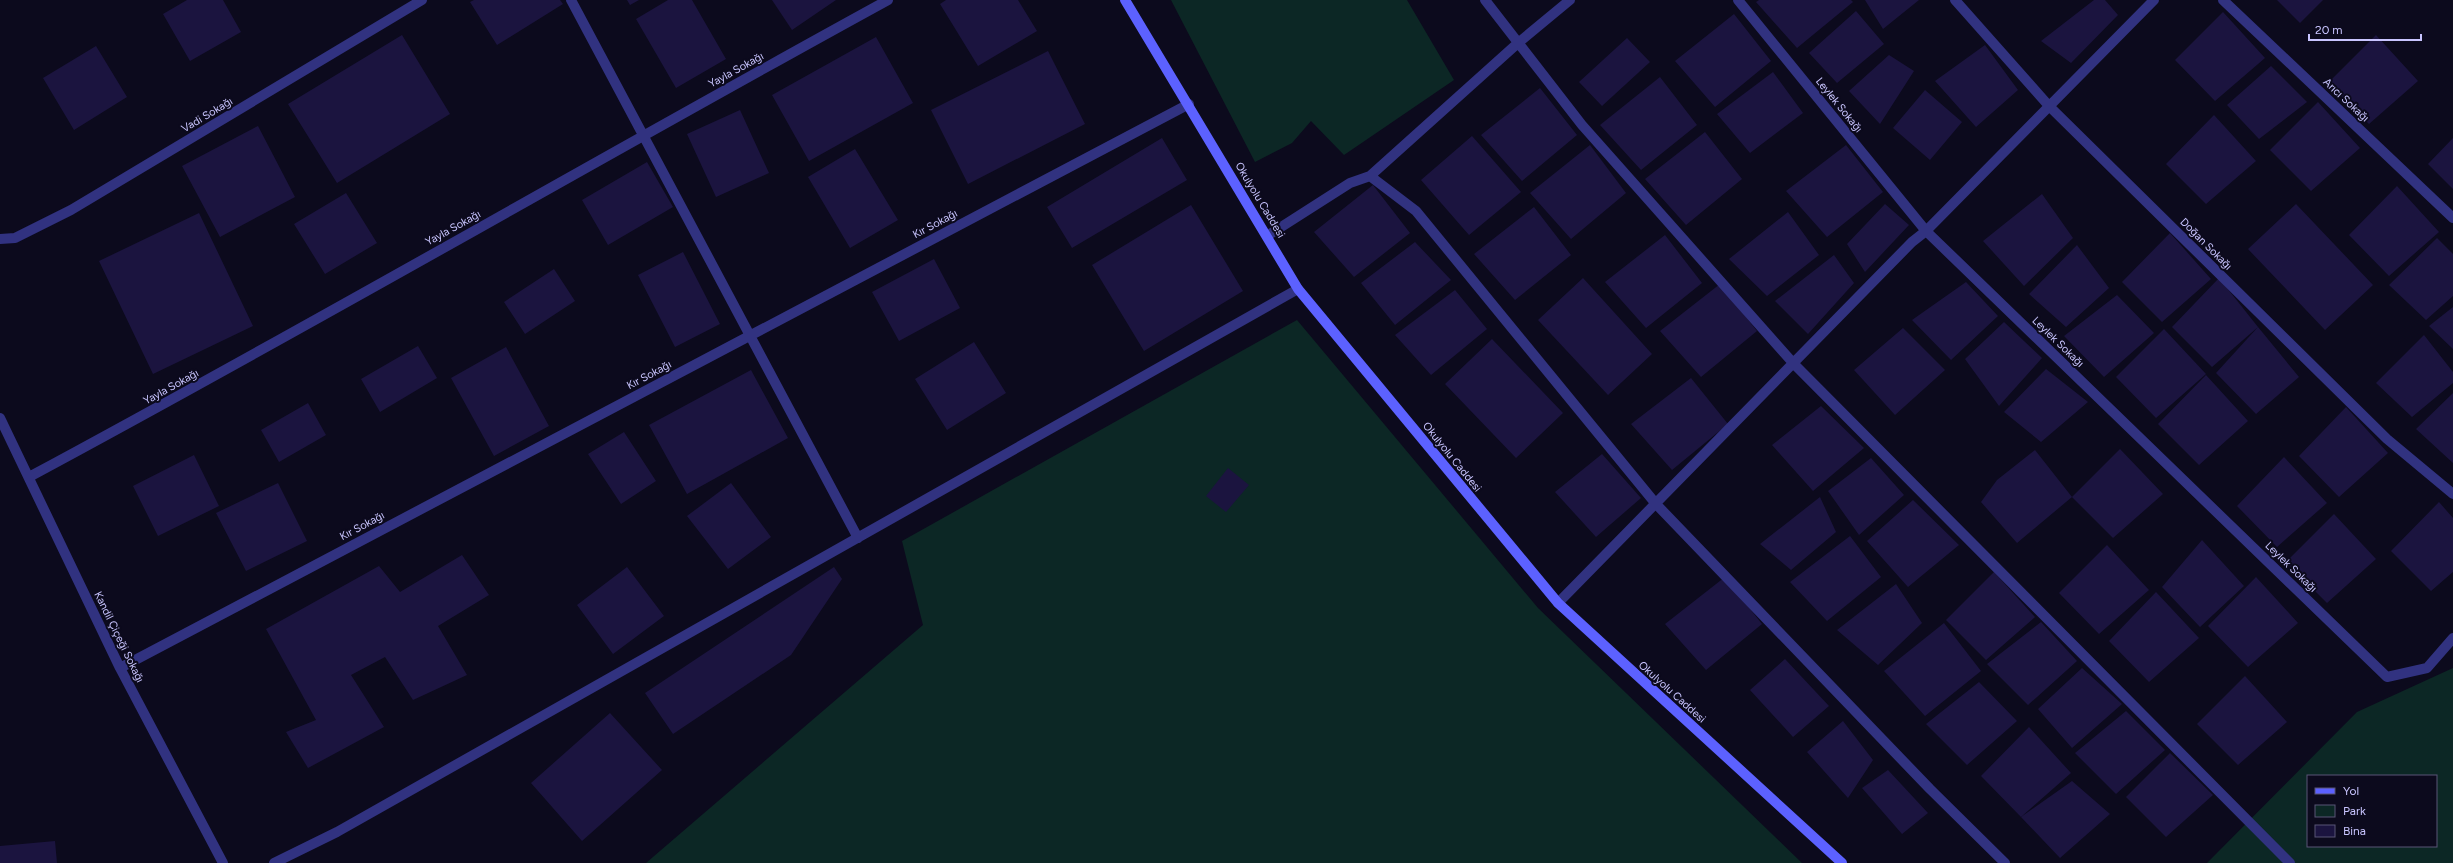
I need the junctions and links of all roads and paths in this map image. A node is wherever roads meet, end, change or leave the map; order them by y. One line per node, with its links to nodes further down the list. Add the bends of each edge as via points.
1 (422, 0): 19 (street, Vadi Sokağı, via 71,210 15,238)
2 (571, 0): 14 (street)
3 (888, 0): 14 (street, Yayla Sokağı)
4 (1124, 0): 12 (street, Okulyolu Caddesi)
5 (1485, 0): 11 (street)
6 (1570, 0): 11 (street)
7 (1738, 0): 17 (street, Leylek Sokağı)
8 (1954, 0): 13 (street, Doğan Sokağı)
9 (2154, 0): 13 (street)
10 (2223, 0): 16 (street, Arıcı Sokağı)
11 (1518, 43): 15 (street); 22 (street, via 1582,125)
12 (1189, 104): 18 (street, Okulyolu Caddesi); 21 (street, Kır Sokağı)
13 (2049, 106): 17 (street); 25 (street, Doğan Sokağı, via 2387,439)
14 (643, 134): 21 (street); 24 (street, Yayla Sokağı, via 175,399)
15 (1370, 176): 18 (street, via 1350,183); 26 (street, via 1416,211)
16 (2453, 218)
17 (1926, 231): 22 (street, via 1912,242); 29 (street, Leylek Sokağı, via 2387,677 2427,668)
18 (1267, 236): 20 (street, Okulyolu Caddesi)
19 (0, 239)
20 (1298, 289): 27 (street); 28 (street, Okulyolu Caddesi)
21 (750, 335): 27 (street); 30 (street, Kır Sokağı)
22 (1794, 364): 26 (street); 35 (street)
23 (0, 418): 24 (street, Kandil Çiçeği Sokağı)
24 (29, 477): 30 (street, Kandil Çiçeği Sokağı)
25 (2453, 494)
26 (1656, 504): 28 (street); 34 (street, via 1930,789)
27 (858, 538): 32 (street, via 337,832)
28 (1558, 603): 33 (street, Okulyolu Caddesi)
29 (2453, 638)
30 (120, 668): 31 (street, Kandil Çiçeği Sokağı)
31 (223, 863)
32 (274, 863)
33 (1842, 863)
34 (2005, 863)
35 (2290, 863)

